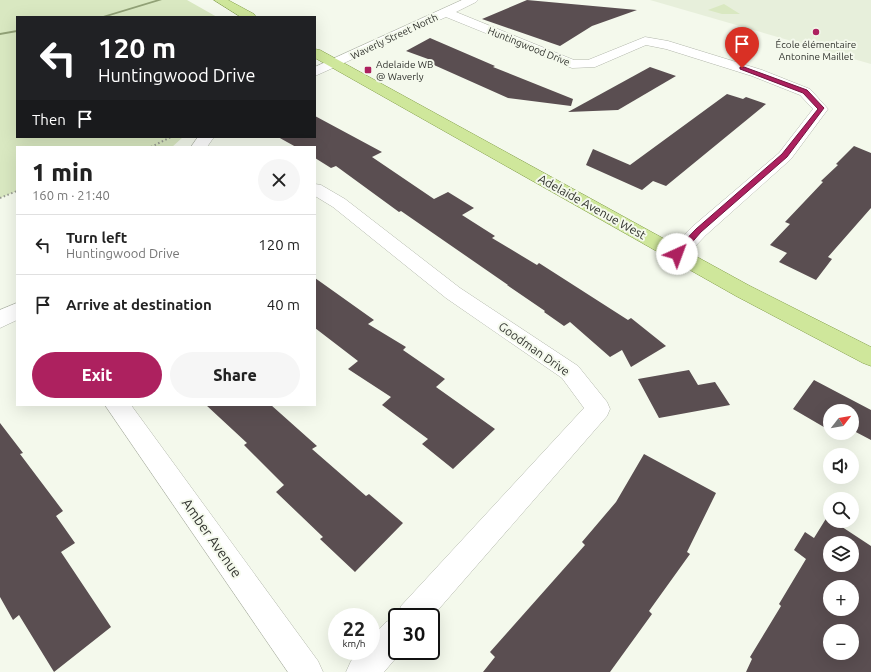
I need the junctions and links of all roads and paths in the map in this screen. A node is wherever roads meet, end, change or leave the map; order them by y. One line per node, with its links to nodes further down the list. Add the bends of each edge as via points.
1 (220, 0): 4 (main road)
2 (472, 0): 3 (street, Waverly Street North)
3 (445, 12): 6 (street, Waverly Street North); 13 (street, Huntingwood Drive, via 572,64 590,64 645,40 668,45 757,73 805,92 821,108 784,156 699,231)
4 (248, 16)
5 (316, 54): 6 (main road, Adelaide Avenue West)
6 (334, 64): 7 (street, Waverly Street North); 13 (main road, Adelaide Avenue West)
7 (316, 72)
8 (169, 138): 9 (path)
9 (153, 146)
10 (316, 190): 18 (street, Goodman Drive, via 339,203 453,293 570,372 598,409)
11 (16, 191): 12 (path)
12 (0, 198)
13 (677, 254): 16 (main road, Adelaide Avenue West)
14 (16, 311): 15 (street)
15 (0, 320)
16 (871, 357)
17 (118, 406): 20 (street, Amber Avenue)
18 (420, 608)
19 (388, 643): 21 (street)
20 (307, 672)
21 (362, 672)

